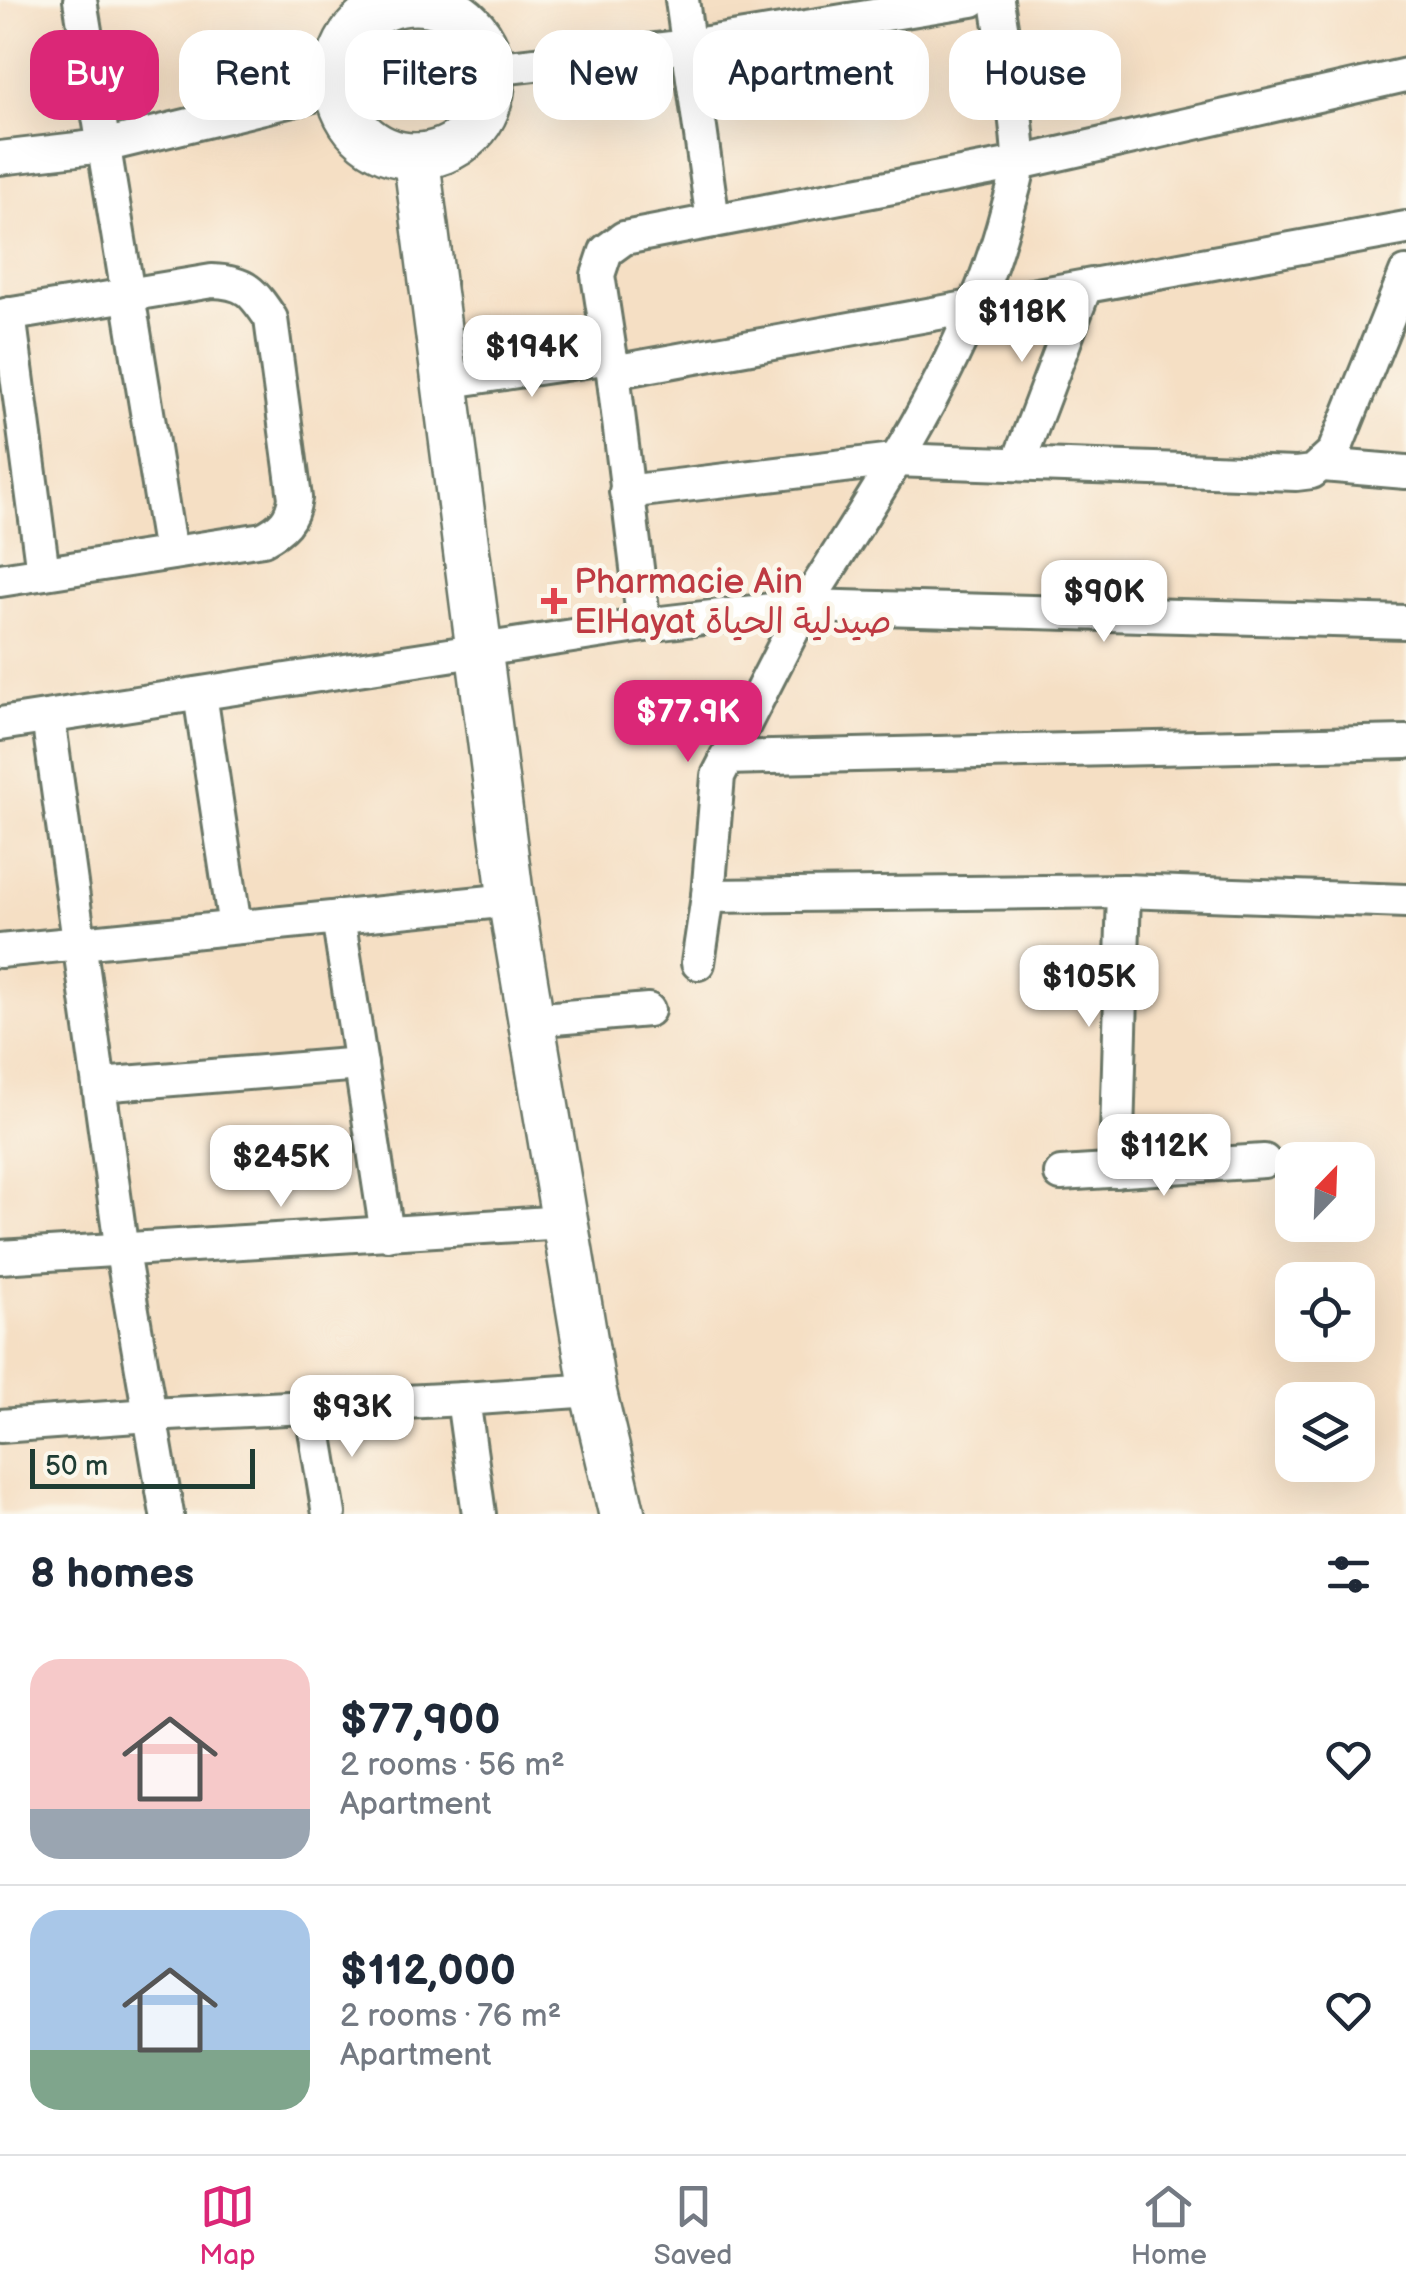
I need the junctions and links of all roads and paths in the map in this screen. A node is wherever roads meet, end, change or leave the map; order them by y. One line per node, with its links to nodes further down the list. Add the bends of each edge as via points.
1 (80, 0): 12 (street)
2 (682, 0): 7 (street)
3 (972, 0): 7 (street)
4 (996, 0): 15 (street)
5 (395, 2): 6 (street, via 450,10); 10 (street, via 351,36)
6 (473, 30)
7 (689, 46): 8 (street); 16 (street)
8 (513, 67)
9 (1406, 75): 15 (street)
10 (338, 89): 12 (street); 13 (street, via 364,137)
11 (478, 120): 13 (street, via 467,136)
12 (103, 146): 14 (street); 20 (street)
13 (416, 156): 24 (street)
14 (0, 158)
15 (1019, 163): 16 (street); 21 (street)
16 (713, 221): 23 (street, via 624,238 606,250 598,275)
17 (1406, 228): 19 (street)
18 (1406, 274): 28 (street, via 1343,434)
19 (1085, 287): 21 (street); 27 (street)
20 (130, 295): 22 (street); 31 (street); 31 (street, via 236,282 256,296 270,319 292,514 262,538)
21 (975, 307): 23 (street); 26 (street)
22 (4, 315): 25 (street)
23 (612, 365): 24 (street); 30 (street)
24 (444, 382): 37 (street)
25 (14, 454): 32 (street)
26 (894, 460): 27 (street); 30 (street); 34 (street)
27 (1018, 464): 28 (street, via 1296,474)
28 (1324, 465): 29 (street)
29 (1406, 472)
30 (626, 492): 36 (street)
31 (170, 553): 32 (street)
32 (43, 573): 33 (street)
33 (0, 580)
34 (804, 606): 35 (street); 36 (street); 42 (street)
35 (1406, 622)
36 (644, 625): 37 (street)
37 (479, 650): 38 (street); 45 (street)
38 (200, 694): 39 (street); 48 (street)
39 (48, 716): 40 (street); 49 (street)
40 (0, 722)
41 (1406, 742): 42 (street)
42 (726, 758): 44 (street, via 718,776)
43 (1124, 891): 44 (street); 46 (street); 57 (street)
44 (708, 896): 51 (street)
45 (510, 900): 47 (street); 53 (street)
46 (1406, 900)
47 (338, 917): 48 (street); 54 (street)
48 (235, 927): 49 (street)
49 (79, 941): 50 (street); 55 (street)
50 (0, 951)
51 (698, 963)
52 (648, 1010): 53 (street)
53 (531, 1020): 59 (street)
54 (361, 1064): 55 (street); 60 (street)
55 (99, 1085): 61 (street)
56 (1264, 1161): 57 (street)
57 (1116, 1170): 58 (street)
58 (1061, 1174)
59 (564, 1222): 60 (street); 63 (street)
60 (387, 1234): 61 (street)
61 (122, 1252): 62 (street); 66 (street)
62 (0, 1257)
63 (594, 1390): 64 (street); 71 (street)
64 (463, 1398): 65 (street); 70 (street)
65 (311, 1406): 66 (street); 69 (street)
66 (150, 1414): 67 (street); 68 (street)
67 (0, 1426)
68 (167, 1514)
69 (329, 1514)
70 (479, 1514)
71 (622, 1514)

